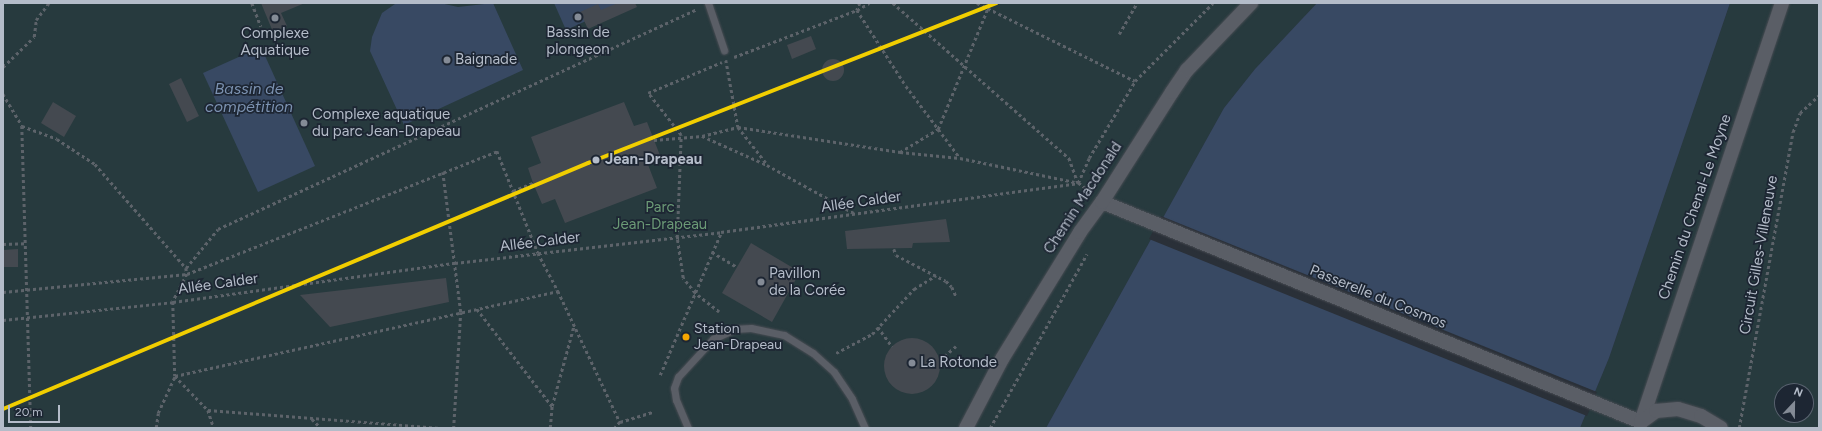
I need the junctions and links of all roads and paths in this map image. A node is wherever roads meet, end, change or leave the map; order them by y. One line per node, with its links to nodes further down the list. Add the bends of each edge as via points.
1 (50, 3): 20 (path, via 36,20 34,37)
2 (252, 3): 15 (path)
3 (708, 3): 17 (lane); 51 (path, via 218,229)
4 (860, 3): 14 (path)
5 (869, 3): 14 (path)
6 (893, 3): 19 (path)
7 (977, 3): 13 (path)
8 (990, 3): 13 (path)
9 (1137, 3): 16 (path)
10 (1213, 3): 21 (path)
11 (1251, 3): 38 (street, Chemin Macdonald, via 1187,70)
12 (1782, 3): 78 (street, Chemin du Chenal-Le Moyne)
13 (989, 9): 19 (path); 21 (path)
14 (857, 10): 18 (path); 26 (path, via 906,86)
15 (261, 26)
16 (1119, 34)
17 (724, 50): 18 (path)
18 (726, 60): 25 (path); 27 (path, via 648,93)
19 (963, 64): 26 (path); 35 (path, via 1069,158)
20 (3, 67)
21 (1135, 82): 35 (path, via 1089,158)
22 (3, 94): 24 (path)
23 (1819, 95): 92 (path, Circuit Gilles-Villeneuve, via 1800,113 1793,132)
24 (22, 126): 43 (path); 51 (path, via 57,139 95,164)
25 (738, 127): 28 (path); 30 (path); 32 (path)
26 (938, 129): 30 (path); 31 (path)
27 (681, 136): 28 (path); 29 (path); 42 (path)
28 (702, 136): 32 (path)
29 (654, 140)
30 (900, 152): 31 (path)
31 (960, 158): 35 (path)
32 (767, 165): 40 (path)
33 (443, 172): 36 (path, via 497,151); 49 (path); 52 (path)
34 (533, 182): 36 (path)
35 (1078, 183): 38 (path); 40 (path, Allée Calder)
36 (513, 191): 48 (path)
37 (1072, 199): 39 (path)
38 (1102, 202): 78 (street, Passerelle du Cosmos, via 1620,415); 89 (street, Chemin Macdonald, via 1080,232 1002,359)
39 (1082, 206)
40 (854, 213): 41 (path, Allée Calder)
41 (721, 232): 42 (path, Allée Calder); 47 (path)
42 (677, 238): 48 (path, Allée Calder); 57 (path, via 683,278)
43 (26, 243): 44 (path); 54 (path)
44 (3, 244)
45 (1090, 248): 90 (path)
46 (894, 249): 53 (path, via 896,255)
47 (712, 252): 50 (path); 57 (path)
48 (538, 253): 49 (path, Allée Calder); 55 (path)
49 (455, 263): 59 (path, Allée Calder); 61 (path)
50 (737, 267)
51 (186, 268): 52 (path)
52 (187, 274): 54 (path); 59 (path)
53 (936, 275): 58 (path, via 952,286); 66 (path, via 914,289)
54 (27, 290): 56 (path); 63 (path)
55 (558, 291): 60 (path); 65 (path)
56 (3, 292)
57 (695, 293): 62 (path); 71 (path)
58 (956, 296)
59 (173, 302): 63 (path, Allée Calder); 72 (path)
60 (477, 309): 61 (path); 73 (path)
61 (462, 312): 72 (path); 84 (path)
62 (719, 312)
63 (28, 316): 64 (path, Allée Calder); 79 (path)
64 (3, 320)
65 (574, 325): 73 (path); 77 (path)
66 (878, 327): 67 (path); 69 (path, via 872,334)
67 (892, 346)
68 (956, 346): 70 (path)
69 (836, 353)
70 (940, 360)
71 (660, 375)
72 (175, 376): 74 (path); 80 (path, via 158,414)
73 (552, 406): 85 (path)
74 (208, 410): 76 (path); 81 (path)
75 (652, 412): 77 (path)
76 (311, 419): 82 (path); 83 (path)
77 (620, 422): 86 (path)
78 (1641, 426): 91 (street, via 1656,411 1678,409 1701,416)
79 (31, 428)
80 (156, 428)
81 (214, 428)
82 (321, 428)
83 (440, 428)
84 (454, 428)
85 (550, 428)
86 (615, 428)
87 (688, 428): 88 (lane, via 676,400 674,388 678,377 713,339 734,329 751,328 784,335 813,353 834,372 852,399)
88 (865, 428)
89 (966, 428)
90 (990, 428)
91 (1721, 428)
92 (1739, 428)

